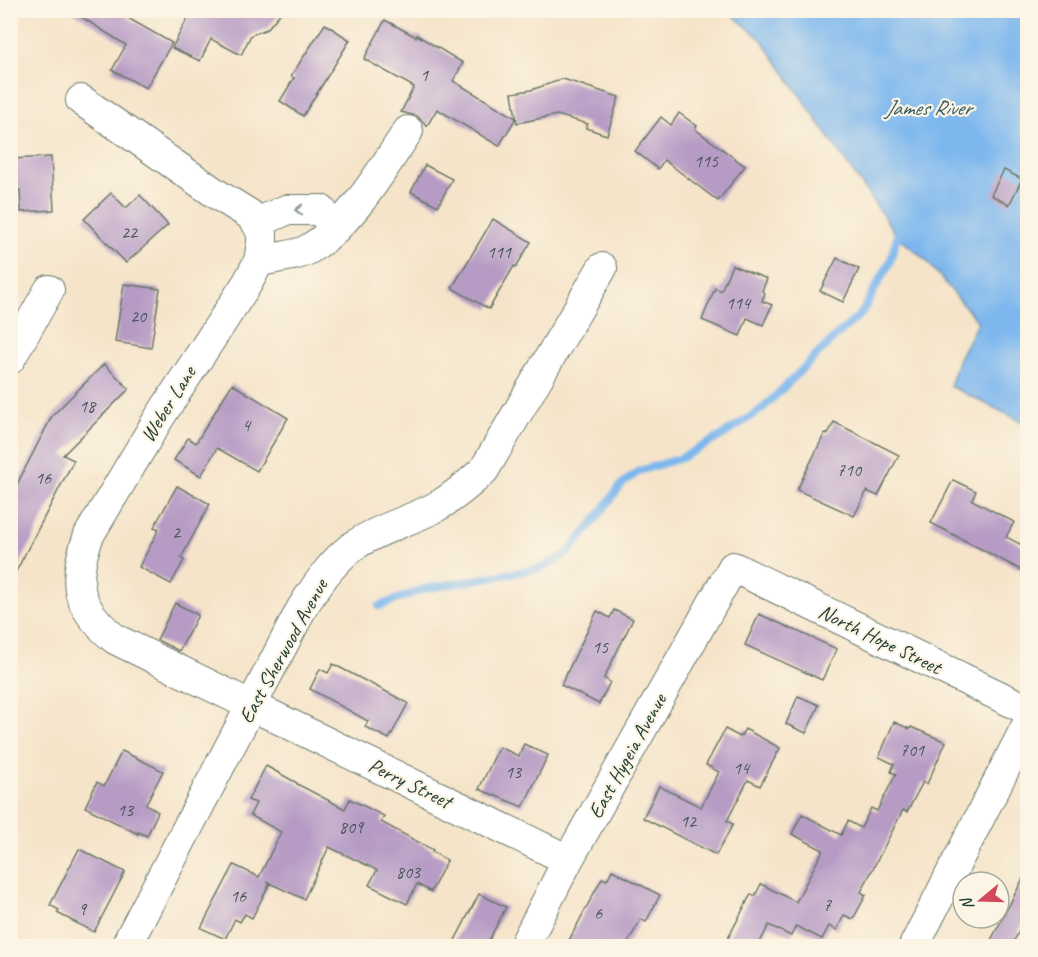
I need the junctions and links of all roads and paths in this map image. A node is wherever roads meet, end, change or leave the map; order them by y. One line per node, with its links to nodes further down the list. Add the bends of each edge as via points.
1 (81, 100): 3 (street)
2 (408, 131): 4 (street)
3 (257, 223): 4 (street, one-way to 3, via 321,210 286,210); 5 (street, Weber Lane, via 262,234)
4 (335, 229): 5 (street, via 307,250)
5 (259, 261): 10 (street, Weber Lane, via 95,526 81,556 79,573 87,609 115,639)
6 (602, 268): 10 (street, East Sherwood Avenue, via 484,470 435,508 370,536 340,558 302,608)
7 (49, 291): 8 (street)
8 (10, 359)
9 (733, 567): 11 (street, North Hope Street); 13 (street, East Hygeia Avenue)
10 (252, 705): 13 (street, Perry Street); 14 (street, East Sherwood Avenue)
11 (1028, 710)
12 (1028, 723): 16 (street)
13 (568, 860): 15 (street, East Hygeia Avenue)
14 (126, 946)
15 (524, 946)
16 (914, 946)

